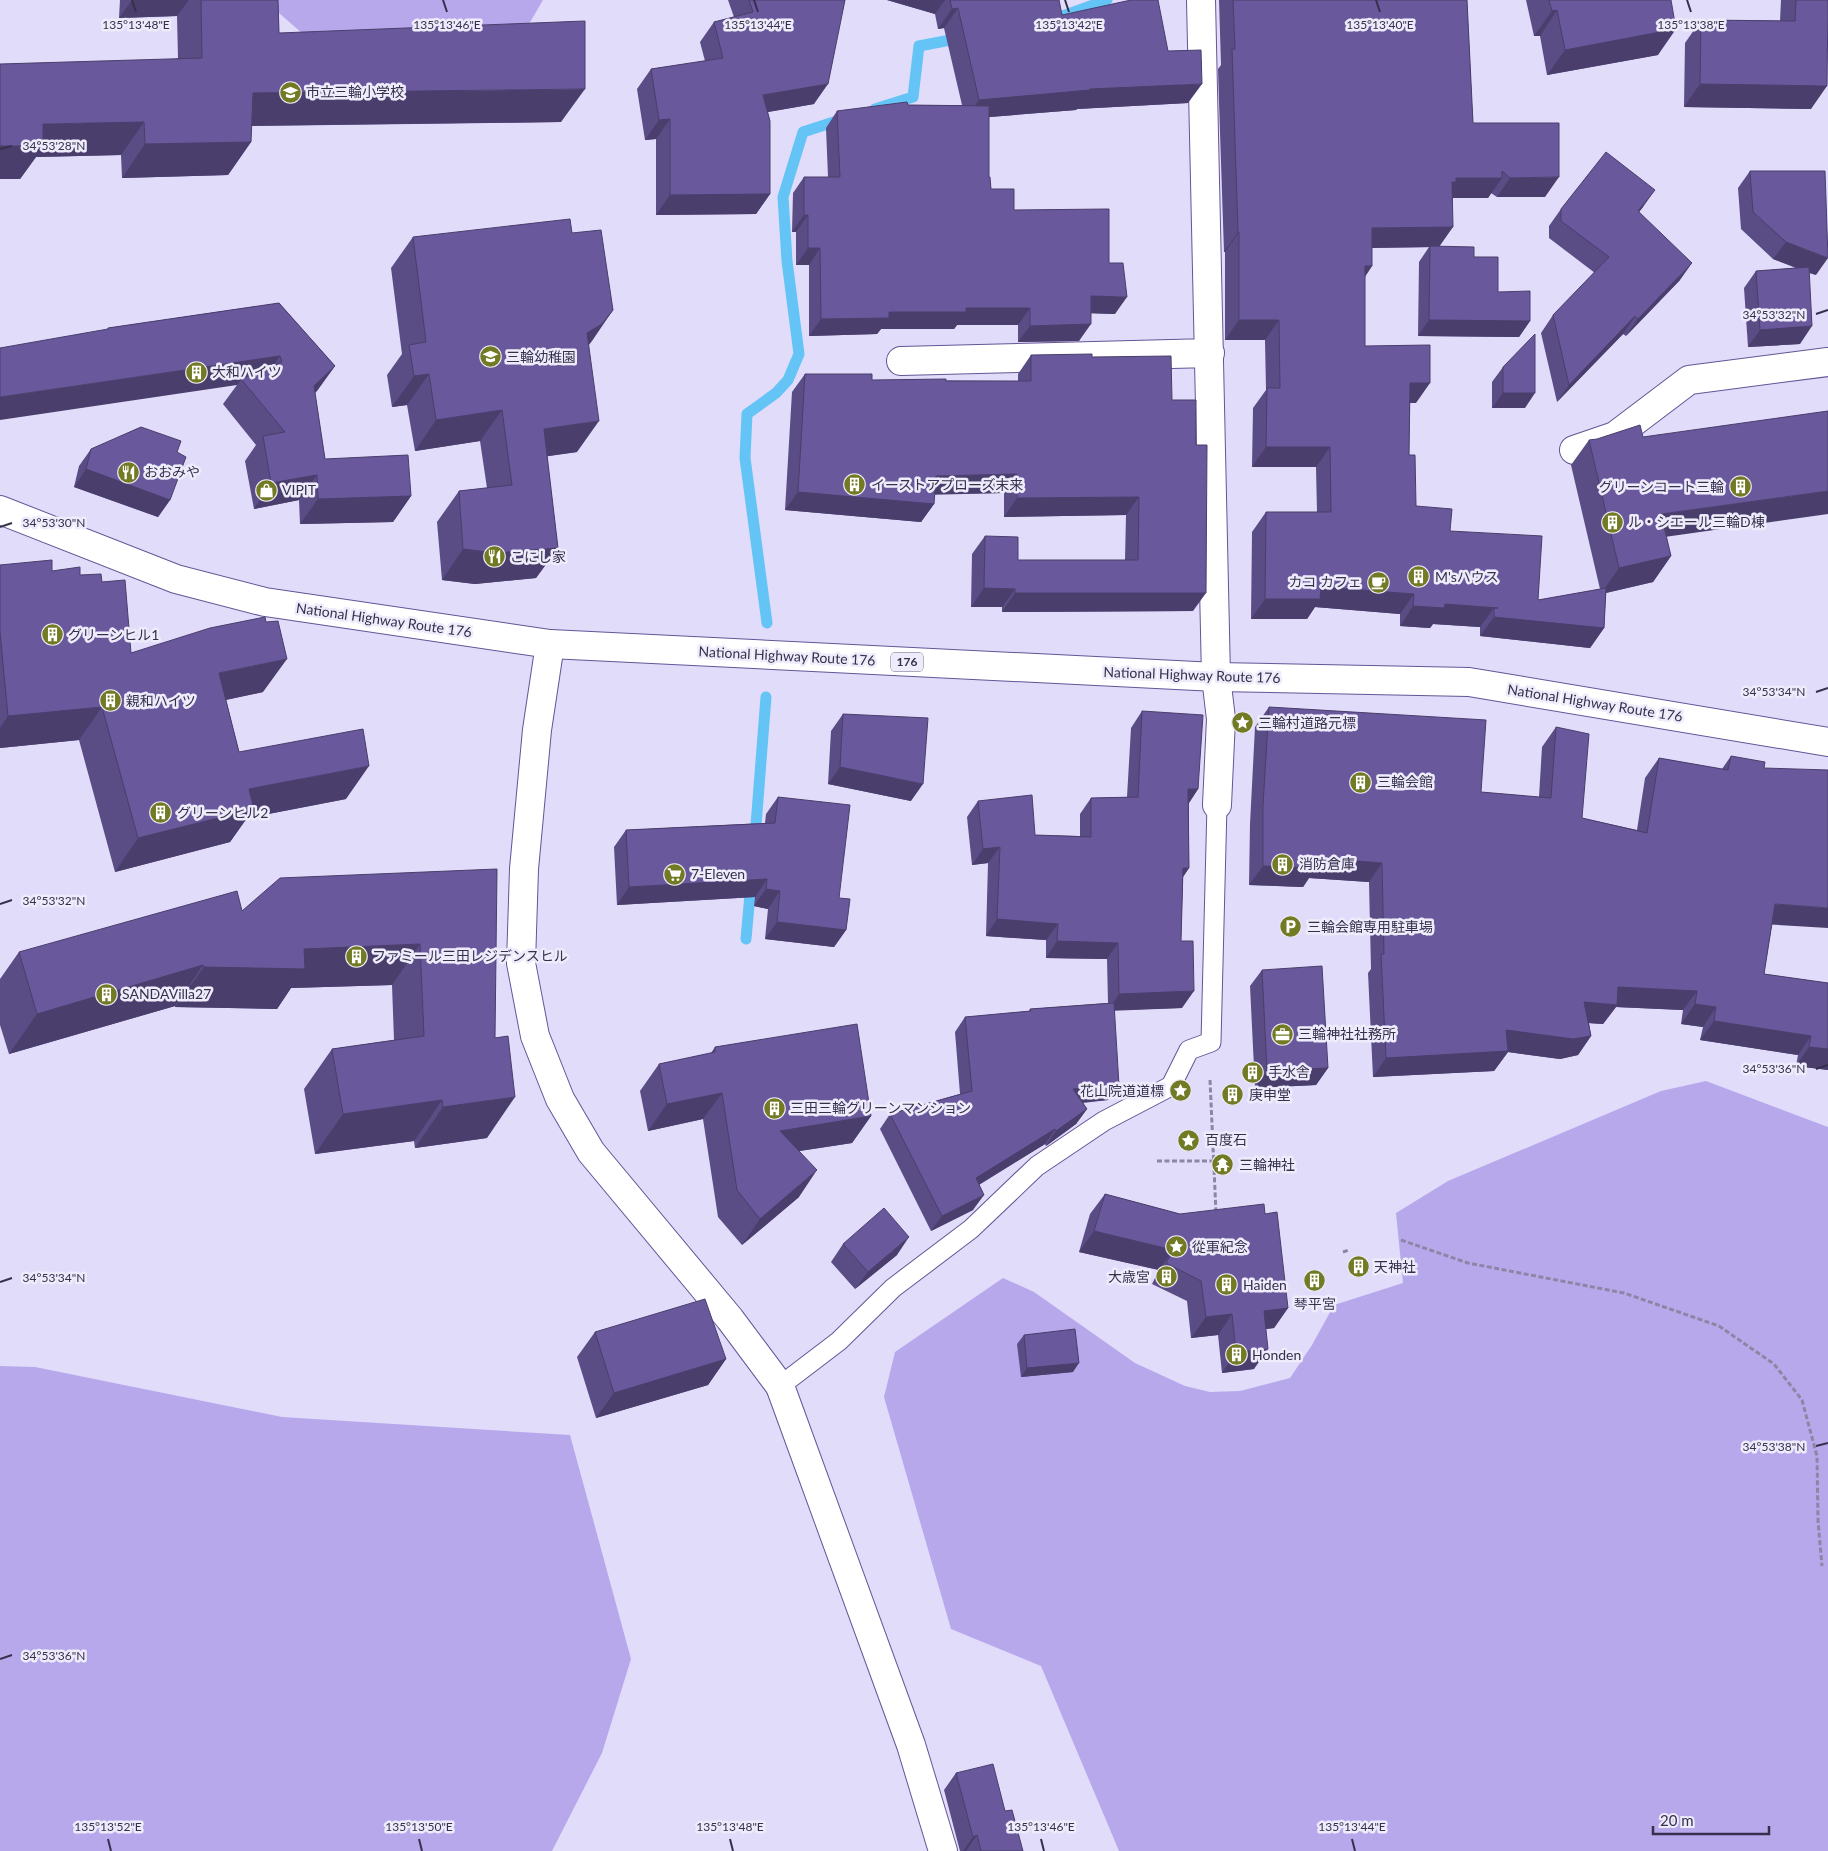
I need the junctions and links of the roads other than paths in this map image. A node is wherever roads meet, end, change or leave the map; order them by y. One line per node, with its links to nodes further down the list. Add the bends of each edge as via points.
1 (1202, 0): 2 (main road)
2 (1210, 354): 3 (main road); 8 (main road)
3 (901, 361)
4 (1828, 362): 5 (main road, via 1689,380 1615,436)
5 (1574, 450)
6 (0, 510): 7 (main road, National Highway Route 176 / 176, via 176,578 265,602)
7 (550, 644): 8 (main road, National Highway Route 176 / 176); 11 (main road, via 537,730 524,869 520,963 535,1036 560,1099 591,1152 730,1319)
8 (1216, 677): 9 (main road, National Highway Route 176 / 176, via 1469,682); 10 (main road, via 1221,718)
9 (1828, 742)
10 (1217, 806): 11 (lane, via 1211,1042 1189,1050 1171,1086 1104,1121 1037,1166 971,1228 893,1288 839,1341)
11 (780, 1386): 12 (main road, via 910,1745)
12 (943, 1851)

